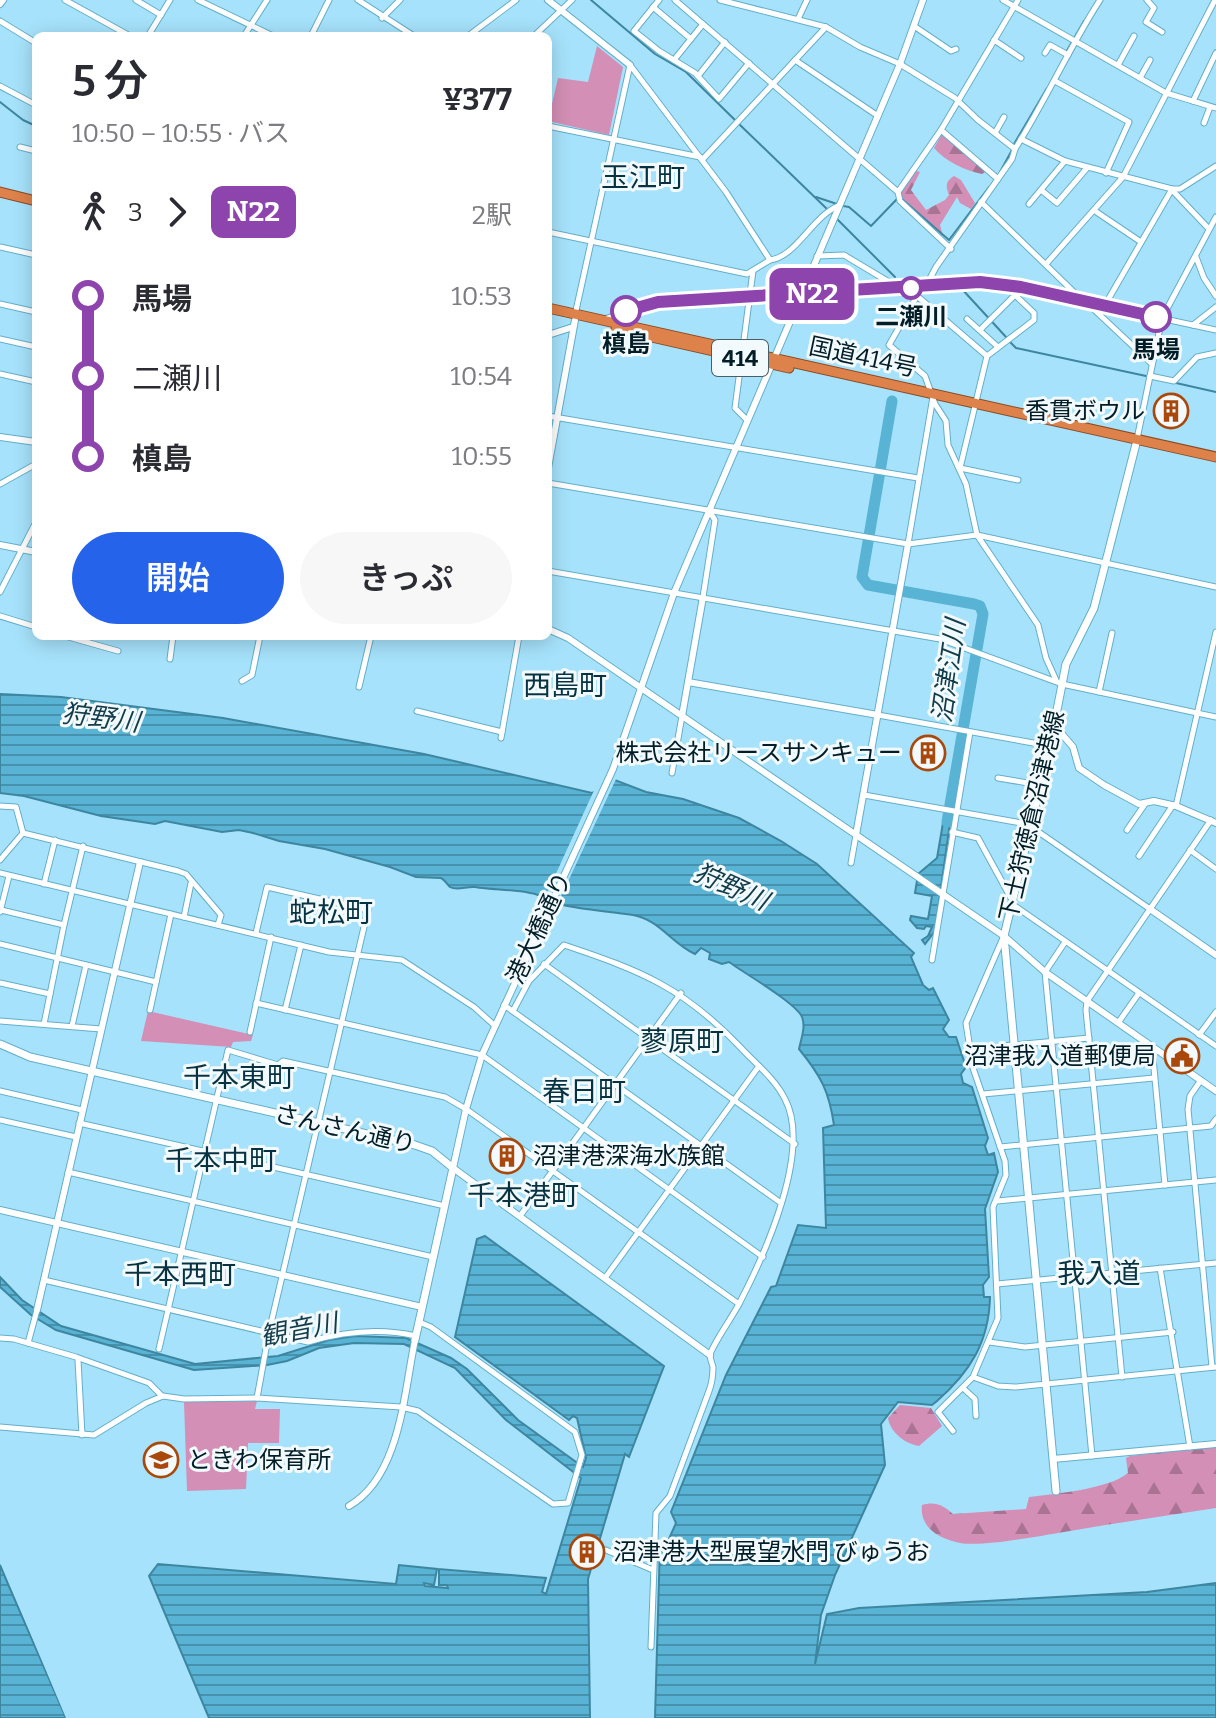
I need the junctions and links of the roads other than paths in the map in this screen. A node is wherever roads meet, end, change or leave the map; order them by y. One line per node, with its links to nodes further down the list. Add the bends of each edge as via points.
1 (65, 0): 36 (street)
2 (136, 0): 26 (street)
3 (170, 0): 26 (street)
4 (198, 0): 33 (street)
5 (267, 0): 33 (street)
6 (329, 0): 40 (street)
7 (358, 0): 28 (street)
8 (400, 0): 28 (street)
9 (516, 0): 42 (street)
10 (548, 0): 25 (street)
11 (572, 0): 25 (street)
12 (659, 0): 24 (street)
13 (675, 0): 32 (street)
14 (720, 0): 23 (street)
15 (746, 0): 23 (street)
16 (807, 0): 29 (street)
17 (923, 0): 34 (street, 港大橋通り)
18 (1003, 0): 22 (street)
19 (1100, 0): 49 (street)
20 (1147, 0): 45 (street, via 1154,8 1146,22)
21 (1215, 0): 27 (street)
22 (1016, 3): 48 (street); 49 (street)
23 (739, 5): 29 (street)
24 (653, 7): 47 (street); 57 (street, via 634,31)
25 (563, 11): 43 (street); 62 (street)
26 (161, 15): 37 (street)
27 (1207, 15): 30 (street); 69 (street)
28 (382, 18): 41 (street)
29 (798, 19): 35 (street)
30 (1216, 20)
31 (0, 21): 50 (street)
32 (703, 24): 47 (street); 51 (street)
33 (250, 26): 38 (street); 39 (street)
34 (914, 26): 52 (street, via 951,51); 61 (street, 港大橋通り)
35 (826, 27): 58 (street); 61 (street)
36 (123, 32)
37 (150, 32)
38 (246, 32)
39 (264, 32)
40 (313, 32)
41 (402, 32)
42 (473, 32)
43 (539, 32)
44 (986, 32): 48 (street)
45 (1162, 32)
46 (1134, 36): 63 (street)
47 (691, 39): 57 (street)
48 (994, 39): 56 (street); 70 (street)
49 (1072, 39): 54 (street); 63 (street)
50 (32, 41)
51 (725, 42): 60 (street); 64 (street)
52 (956, 49)
53 (1045, 53): 54 (street, via 1050,45)
54 (1065, 53): 66 (street)
55 (1216, 53): 71 (street)
56 (1021, 58)
57 (674, 60): 64 (street)
58 (795, 60): 67 (street); 74 (street)
59 (1150, 60): 65 (street)
60 (749, 63): 64 (street, via 719,99); 67 (street)
61 (900, 64): 70 (street); 74 (street, 港大橋通り)
62 (630, 65): 81 (street); 85 (street)
63 (1118, 65): 65 (street)
64 (698, 76)
65 (1140, 78): 69 (street)
66 (1055, 81): 80 (street); 90 (street, via 1129,122)
67 (773, 84): 85 (street); 86 (street)
68 (0, 86): 72 (street)
69 (1166, 93): 71 (street); 92 (street)
70 (956, 101): 78 (street); 79 (street)
71 (1193, 101): 73 (street)
72 (32, 103)
73 (1213, 108): 76 (street)
74 (878, 116): 86 (street, 港大橋通り)
75 (1004, 117): 79 (street)
76 (1204, 123)
77 (552, 127): 81 (street)
78 (941, 130): 91 (street); 96 (street)
79 (995, 133): 83 (street)
80 (1021, 139): 83 (street); 87 (street)
81 (613, 140): 85 (street); 105 (street)
82 (20, 147): 84 (street)
83 (1014, 148): 91 (street, via 1012,159)
84 (32, 150)
85 (701, 158): 112 (street)
86 (860, 159): 96 (street); 100 (street, 港大橋通り)
87 (1065, 161): 89 (street); 94 (street)
88 (1216, 166): 93 (street)
89 (1087, 168): 90 (street); 94 (street, via 1057,203)
90 (1106, 173): 92 (street)
91 (996, 177): 98 (street)
92 (1123, 177): 93 (street); 101 (street)
93 (1172, 189): 103 (street); 106 (street)
94 (1041, 190): 99 (street)
95 (0, 192): 97 (highway)
96 (898, 192): 108 (street, via 900,201)
97 (32, 200)
98 (981, 202): 108 (street); 113 (street)
99 (1029, 204)
100 (838, 206): 110 (street, 港大橋通り); 112 (street, via 824,212 783,256)
101 (1095, 211): 106 (street); 113 (street)
102 (1216, 217): 103 (street)
103 (1209, 229): 111 (street)
104 (552, 233): 105 (street)
105 (592, 241): 114 (street, via 747,274); 132 (street)
106 (1141, 242): 126 (street)
107 (0, 247): 109 (street)
108 (951, 249): 115 (street)
109 (32, 254)
110 (817, 256): 117 (street, via 844,255); 119 (street, 港大橋通り)
111 (1196, 257): 122 (street); 130 (street)
112 (770, 260): 114 (street)
113 (1046, 264): 124 (street)
114 (753, 270): 123 (street)
115 (925, 287): 116 (street, via 980,282); 118 (street)
116 (1021, 287): 120 (street); 124 (street)
117 (899, 288): 118 (street); 119 (street)
118 (915, 288): 121 (street)
119 (800, 294): 123 (street); 144 (street, 港大橋通り)
120 (1015, 295): 135 (street); 140 (street, via 1034,313 1034,320)
121 (917, 296): 143 (street); 149 (street, via 889,345 919,369)
122 (1216, 296)
123 (751, 297): 133 (street, via 658,302); 142 (street)
124 (1084, 301): 126 (street); 145 (street)
125 (0, 304): 128 (street)
126 (1105, 305): 130 (street)
127 (1216, 307): 134 (street)
128 (32, 311)
129 (552, 312): 132 (highway, 国道414号 / 414)
130 (1162, 318): 134 (street); 145 (street)
131 (967, 319): 135 (street)
132 (574, 320): 133 (highway, 国道414号 / 414); 137 (street); 152 (street)
133 (600, 322): 142 (highway, 国道414号 / 414)
134 (1193, 325): 136 (street)
135 (980, 330): 140 (street)
136 (1216, 330)
137 (552, 333)
138 (0, 339): 139 (street)
139 (32, 346)
140 (998, 347): 143 (street)
141 (1216, 353): 147 (street, via 1197,357 1174,381)
142 (744, 355): 144 (highway, 国道414号 / 414); 153 (street, via 735,408)
143 (987, 356): 150 (street)
144 (772, 361): 149 (highway, 国道414号 / 414); 153 (street, 港大橋通り)
145 (1152, 365): 147 (street)
146 (0, 374): 148 (street)
147 (1150, 376): 155 (street)
148 (32, 381)
149 (934, 396): 150 (highway, 国道414号 / 414); 161 (street); 162 (street)
150 (975, 405): 155 (highway, 国道414号 / 414); 161 (street)
151 (552, 416): 152 (street)
152 (557, 417): 157 (street); 158 (street)
153 (746, 419): 158 (street, 港大橋通り)
154 (0, 437): 156 (street)
155 (1137, 440): 159 (highway, 国道414号 / 414); 173 (main road, 下土狩徳倉沼津港線)
156 (32, 441)
157 (552, 445)
158 (735, 448): 162 (street); 166 (street, 港大橋通り)
159 (1216, 457)
160 (32, 466): 164 (street)
161 (960, 468): 163 (street); 168 (street)
162 (918, 478): 169 (street)
163 (1018, 480)
164 (0, 484)
165 (552, 484): 166 (street)
166 (708, 510): 169 (street); 177 (street, 港大橋通り); 178 (street, via 715,520)
167 (32, 530): 171 (street)
168 (977, 535): 169 (street); 173 (street); 194 (street, via 1038,625 1046,658)
169 (908, 544): 181 (street)
170 (0, 545): 171 (street)
171 (22, 549): 172 (street); 176 (street)
172 (32, 551)
173 (1105, 563): 175 (street); 194 (main road, 下土狩徳倉沼津港線, via 1094,608)
174 (552, 572): 177 (street)
175 (1216, 587)
176 (0, 592)
177 (674, 593): 178 (street); 196 (street, 港大橋通り)
178 (703, 597): 181 (street); 193 (street)
179 (0, 616): 180 (street)
180 (32, 626)
181 (893, 630): 194 (street, via 959,644); 200 (street)
182 (552, 631): 196 (street)
183 (1216, 632): 199 (street)
184 (1112, 633): 197 (street)
185 (83, 640): 190 (street)
186 (172, 640): 191 (street)
187 (259, 640): 192 (street, via 252,675)
188 (370, 640): 195 (street)
189 (518, 640): 198 (street, via 501,735)
190 (118, 651)
191 (170, 659)
192 (242, 681)
193 (688, 682): 200 (street); 201 (street)
194 (1060, 683): 197 (street); 203 (main road, 下土狩徳倉沼津港線)
195 (359, 687)
196 (641, 689): 201 (street); 264 (street, 港大橋通り, via 613,769)
197 (1099, 692): 199 (street)
198 (417, 711)
199 (1198, 713): 202 (street); 211 (street)
200 (878, 715): 204 (street); 209 (street)
201 (682, 716): 206 (street); 219 (street)
202 (1216, 717)
203 (1055, 726): 205 (main road, 下土狩徳倉沼津港線); 210 (street, via 1073,747 1083,773)
204 (970, 732): 205 (street); 213 (street)
205 (1050, 746): 208 (main road, 下土狩徳倉沼津港線)
206 (672, 773)
207 (998, 778): 208 (street)
208 (1040, 785): 215 (main road, 下土狩徳倉沼津港線)
209 (864, 795): 213 (street); 219 (street)
210 (1145, 804): 211 (street); 216 (street)
211 (1175, 806): 214 (street); 223 (street)
212 (1, 807): 218 (street, via 16,807)
213 (956, 811): 215 (street); 217 (street)
214 (1213, 822): 222 (street)
215 (1031, 826): 234 (main road, 下土狩徳倉沼津港線); 236 (street)
216 (1127, 830)
217 (952, 832): 233 (street); 234 (street, via 978,838)
218 (23, 833): 220 (street); 224 (street)
219 (856, 835): 226 (street); 233 (street)
220 (55, 840): 221 (street); 231 (street)
221 (83, 846): 225 (street); 232 (street)
222 (1190, 850): 227 (street); 236 (street)
223 (1139, 856)
224 (0, 860)
225 (140, 862): 230 (street, via 186,874); 235 (street)
226 (851, 863)
227 (1216, 869)
228 (0, 873): 229 (street)
229 (9, 876): 231 (street); 237 (street)
230 (192, 882): 239 (street); 241 (street, via 221,915)
231 (44, 884): 232 (street)
232 (72, 890): 235 (street); 240 (street)
233 (944, 895): 243 (street); 251 (street)
234 (1012, 902): 243 (main road, 下土狩徳倉沼津港線); 245 (street)
235 (131, 905): 238 (street); 255 (street)
236 (1150, 909): 248 (street); 254 (street)
237 (0, 912): 240 (street)
238 (171, 914): 239 (street); 257 (street)
239 (184, 917): 241 (street)
240 (64, 925): 250 (street)
241 (218, 925): 242 (street)
242 (256, 933): 244 (street); 249 (street, via 267,887 306,895 368,910)
243 (1004, 936): 256 (street); 282 (main road, 下土狩徳倉沼津港線); 285 (street, via 966,1020)
244 (271, 937): 247 (street); 263 (street)
245 (1065, 942): 254 (street); 256 (street)
246 (0, 944): 250 (street)
247 (301, 945): 249 (street); 266 (street)
248 (1216, 955)
249 (357, 956): 270 (street); 273 (street, via 402,960)
250 (58, 958): 253 (street); 261 (street)
251 (932, 960)
252 (544, 964): 259 (street, via 564,945 619,963); 267 (street); 279 (street)
253 (86, 965): 255 (street); 274 (street)
254 (1108, 971): 260 (street); 262 (street)
255 (115, 972): 257 (street); 275 (street)
256 (1045, 972): 262 (street); 280 (street)
257 (156, 982): 265 (street)
258 (0, 983): 261 (street)
259 (681, 993): 279 (street); 287 (street)
260 (1139, 993): 271 (street); 277 (street)
261 (50, 994): 272 (street)
262 (1087, 1001): 271 (street); 278 (street)
263 (256, 1003): 266 (street); 276 (street)
264 (503, 1005): 267 (street); 273 (street, 港大橋通り)
265 (150, 1010)
266 (285, 1010): 270 (street)
267 (513, 1011): 293 (street)
268 (1216, 1012): 277 (street)
269 (0, 1021): 272 (street)
270 (342, 1023): 286 (street); 289 (street)
271 (1118, 1023): 283 (street)
272 (44, 1024): 274 (street)
273 (494, 1025): 286 (street, 港大橋通り)
274 (72, 1027): 275 (street)
275 (101, 1029): 288 (street)
276 (250, 1032)
277 (1199, 1035): 284 (street)
278 (1089, 1038): 280 (street); 292 (street)
279 (647, 1039): 293 (street); 300 (street)
280 (1052, 1041): 282 (street); 294 (street)
281 (0, 1044): 288 (main road, さんさん通り, via 30,1057)
282 (1013, 1045): 285 (street); 295 (main road, 下土狩徳倉沼津港線)
283 (1152, 1046): 290 (street); 291 (street)
284 (1216, 1046)
285 (969, 1049): 298 (street)
286 (482, 1055): 301 (street, 港大橋通り); 307 (street)
287 (759, 1066): 300 (street); 313 (street, via 785,1098)
288 (92, 1070): 299 (main road, さんさん通り); 302 (street)
289 (331, 1072): 299 (street, via 283,1061 278,1065 228,1050); 301 (street, via 445,1097); 306 (street)
290 (1154, 1078): 292 (street); 309 (street)
291 (1201, 1080): 297 (street); 308 (street, via 1190,1096)
292 (1093, 1083): 294 (street); 311 (street)
293 (615, 1084): 307 (street); 314 (street)
294 (1056, 1087): 295 (street); 312 (street)
295 (1017, 1090): 298 (street); 315 (main road, 下土狩徳倉沼津港線)
296 (0, 1091): 302 (street)
297 (1216, 1091)
298 (983, 1094): 316 (street)
299 (217, 1099): 306 (main road, さんさん通り); 317 (street)
300 (733, 1100): 313 (street); 314 (street)
301 (466, 1109): 318 (street, 港大橋通り); 319 (street)
302 (82, 1110): 305 (street)
303 (1216, 1119): 308 (street, via 1211,1126)
304 (0, 1120): 310 (street)
305 (79, 1123): 310 (street); 317 (street)
306 (319, 1123): 318 (main road, さんさん通り, via 422,1147); 321 (street)
307 (583, 1128): 319 (street); 325 (street)
308 (1189, 1129): 309 (street); 323 (street)
309 (1160, 1132): 311 (street); 324 (street)
310 (76, 1137): 320 (street)
311 (1099, 1138): 312 (street); 326 (street)
312 (1061, 1142): 315 (street); 327 (street)
313 (795, 1144): 331 (street)
314 (700, 1145): 325 (street); 331 (street)
315 (1024, 1145): 316 (street); 328 (main road, 下土狩徳倉沼津港線)
316 (1000, 1147): 330 (street, via 1006,1175)
317 (205, 1150): 321 (street); 329 (street)
318 (453, 1168): 332 (main road, 港大橋通り); 334 (street)
319 (552, 1170): 334 (street); 337 (street)
320 (68, 1172): 329 (street); 335 (street)
321 (306, 1173): 332 (street); 336 (street)
322 (1216, 1180): 323 (street)
323 (1195, 1182): 324 (street); 342 (street)
324 (1165, 1185): 326 (street)
325 (669, 1190): 337 (street); 340 (street)
326 (1104, 1190): 327 (street); 344 (street)
327 (1066, 1194): 328 (street); 346 (street)
328 (1028, 1197): 330 (street); 349 (main road, 下土狩徳倉沼津港線)
329 (192, 1200): 336 (street); 338 (street)
330 (996, 1201): 350 (street)
331 (781, 1203): 340 (street)
332 (445, 1206): 339 (main road, 港大橋通り)
333 (0, 1210): 335 (street)
334 (520, 1216): 347 (street)
335 (57, 1223): 338 (street); 348 (street)
336 (294, 1224): 339 (street); 345 (street)
337 (638, 1232): 347 (street); 351 (street)
338 (180, 1251): 345 (street); 353 (street)
339 (433, 1257): 352 (main road, 港大橋通り)
340 (763, 1257): 351 (street)
341 (1216, 1263): 342 (street)
342 (1202, 1264): 343 (street); 368 (street)
343 (1160, 1268): 344 (street); 357 (street)
344 (1111, 1273): 346 (street); 359 (street)
345 (282, 1275): 352 (street); 356 (street)
346 (1074, 1276): 349 (street); 360 (street)
347 (605, 1278): 366 (street)
348 (44, 1280): 353 (street); 354 (street)
349 (1036, 1280): 350 (street); 364 (main road, 下土狩徳倉沼津港線)
350 (997, 1284): 362 (street, via 998,1318)
351 (739, 1304): 366 (street)
352 (422, 1307): 355 (main road, 港大橋通り)
353 (168, 1308): 356 (street); 365 (street)
354 (37, 1310): 363 (street)
355 (419, 1322): 361 (main road, 港大橋通り); 377 (street, via 573,1429 582,1455 568,1503 553,1504 418,1411)
356 (269, 1332): 361 (street, via 308,1342 396,1332); 376 (street)
357 (1173, 1332): 359 (street); 369 (street)
358 (0, 1338): 363 (street)
359 (1118, 1338): 360 (street); 371 (street)
360 (1080, 1341): 364 (street); 372 (street)
361 (415, 1342): 377 (street, 港大橋通り)
362 (989, 1342): 364 (street); 370 (street)
363 (28, 1343): 367 (street)
364 (1042, 1345): 373 (main road, 下土狩徳倉沼津港線)
365 (159, 1349)
366 (710, 1355): 389 (street, via 709,1391 670,1496 656,1513)
367 (78, 1360): 375 (street, via 149,1383); 381 (street)
368 (1214, 1367): 369 (street)
369 (1179, 1370): 371 (street); 383 (street)
370 (973, 1377): 373 (street, via 998,1386); 374 (street)
371 (1122, 1377): 372 (street)
372 (1084, 1381): 373 (street); 384 (street)
373 (1046, 1385): 385 (main road, 下土狩徳倉沼津港線)
374 (964, 1389): 378 (street, via 975,1399); 380 (street, via 938,1412)
375 (163, 1396): 376 (street); 381 (street, via 98,1433)
376 (257, 1398): 377 (street)
377 (401, 1407): 387 (street, 港大橋通り, via 383,1474)
378 (976, 1416)
379 (0, 1427): 381 (street)
380 (953, 1431)
381 (82, 1435)
382 (1216, 1444): 383 (street)
383 (1190, 1447): 384 (street)
384 (1092, 1456): 385 (street)
385 (1053, 1459): 386 (main road, 下土狩徳倉沼津港線)
386 (1056, 1491)
387 (349, 1506)
388 (606, 1550): 389 (street)
389 (653, 1570): 390 (street)
390 (651, 1647)

